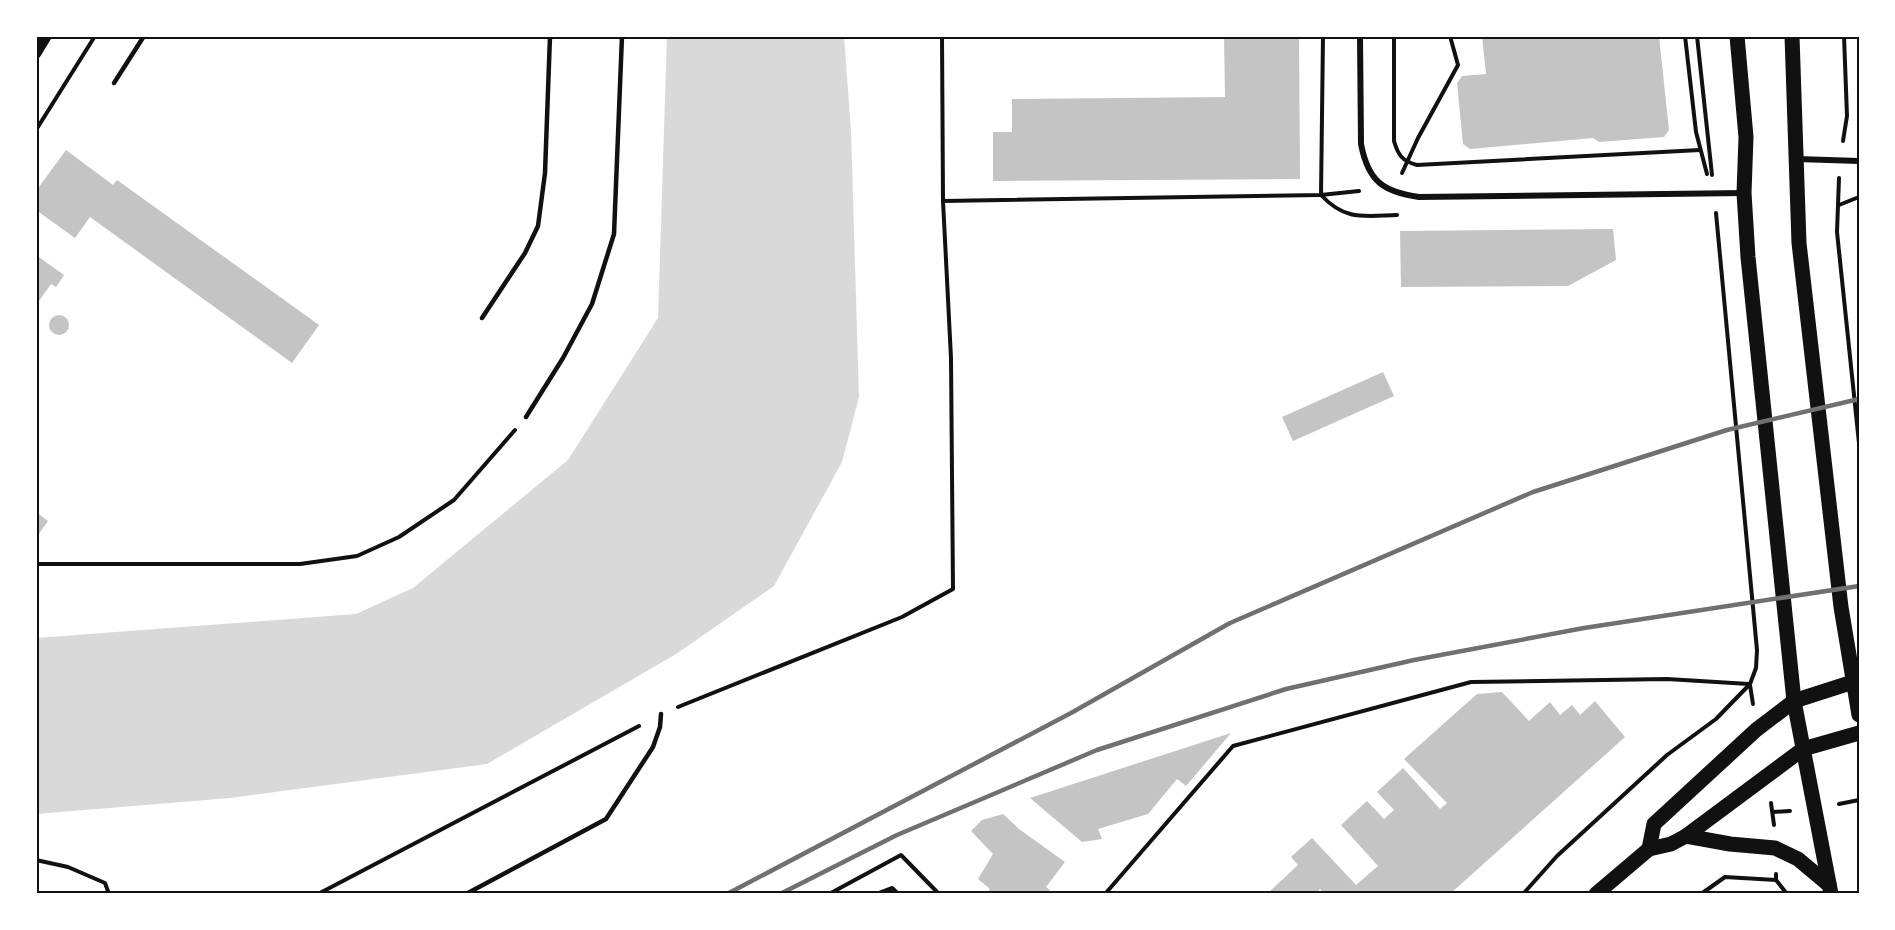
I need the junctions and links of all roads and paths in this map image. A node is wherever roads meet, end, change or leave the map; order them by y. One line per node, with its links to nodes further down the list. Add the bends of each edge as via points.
1 (47, 36): 15 (street)
2 (95, 36): 18 (path)
3 (144, 36): 16 (lane)
4 (550, 36): 30 (lane, via 545,173 538,226)
5 (622, 36): 31 (lane, via 614,234 592,304)
6 (942, 36): 28 (path)
7 (1360, 36): 23 (street, via 1361,144 1364,161)
8 (1394, 36): 22 (path, via 1394,141 1397,154)
9 (1450, 36): 22 (path, via 1458,65)
10 (1685, 36): 19 (path)
11 (1697, 36): 26 (path)
12 (1737, 36): 24 (main road, via 1746,137)
13 (1792, 36): 20 (main road)
14 (1844, 36): 17 (path)
15 (36, 54)
16 (114, 83)
17 (1847, 116)
18 (36, 130)
19 (1700, 150): 22 (path, via 1416,165); 26 (path)
20 (1794, 159): 21 (street); 34 (main road, via 1799,243 1841,607)
21 (1859, 161)
22 (1406, 162): 25 (path)
23 (1385, 189): 25 (street); 28 (path, via 1321,195)
24 (1744, 193): 26 (street); 36 (main road)
25 (1396, 194): 26 (street); 29 (path)
26 (1714, 195): 35 (path, via 1757,650 1756,668)
27 (1859, 197): 32 (path, via 1839,205 1837,232)
28 (943, 201): 37 (path, via 951,358 952,589 902,617)
29 (1389, 215)
30 (482, 318)
31 (526, 417): 33 (path, via 454,500 399,537 357,556 300,564)
32 (1859, 443)
33 (36, 564)
34 (1854, 682): 36 (main road); 38 (main road)
35 (1749, 684): 52 (path, via 1667,679 1471,682 1233,746); 53 (path, via 1716,719 1667,755 1557,856)
36 (1794, 701): 40 (main road); 42 (main road, via 1756,730 1654,824)
37 (661, 714): 47 (path); 48 (lane, via 653,747 606,819)
38 (1859, 715)
39 (1859, 733): 40 (main road)
40 (1803, 749): 41 (main road); 45 (main road)
41 (1686, 836): 42 (main road); 45 (main road, via 1775,848 1798,859)
42 (1648, 849): 54 (main road)
43 (36, 860): 46 (path, via 68,867 105,883)
44 (859, 877): 49 (path)
45 (1830, 889)
46 (109, 894)
47 (318, 894)
48 (466, 894)
49 (829, 894)
50 (879, 894): 51 (street, via 892,889)
51 (897, 894)
52 (1106, 894)
53 (1523, 894)
54 (1596, 894)
55 (1701, 894): 56 (path, via 1725,877 1776,880)
56 (1787, 894)

